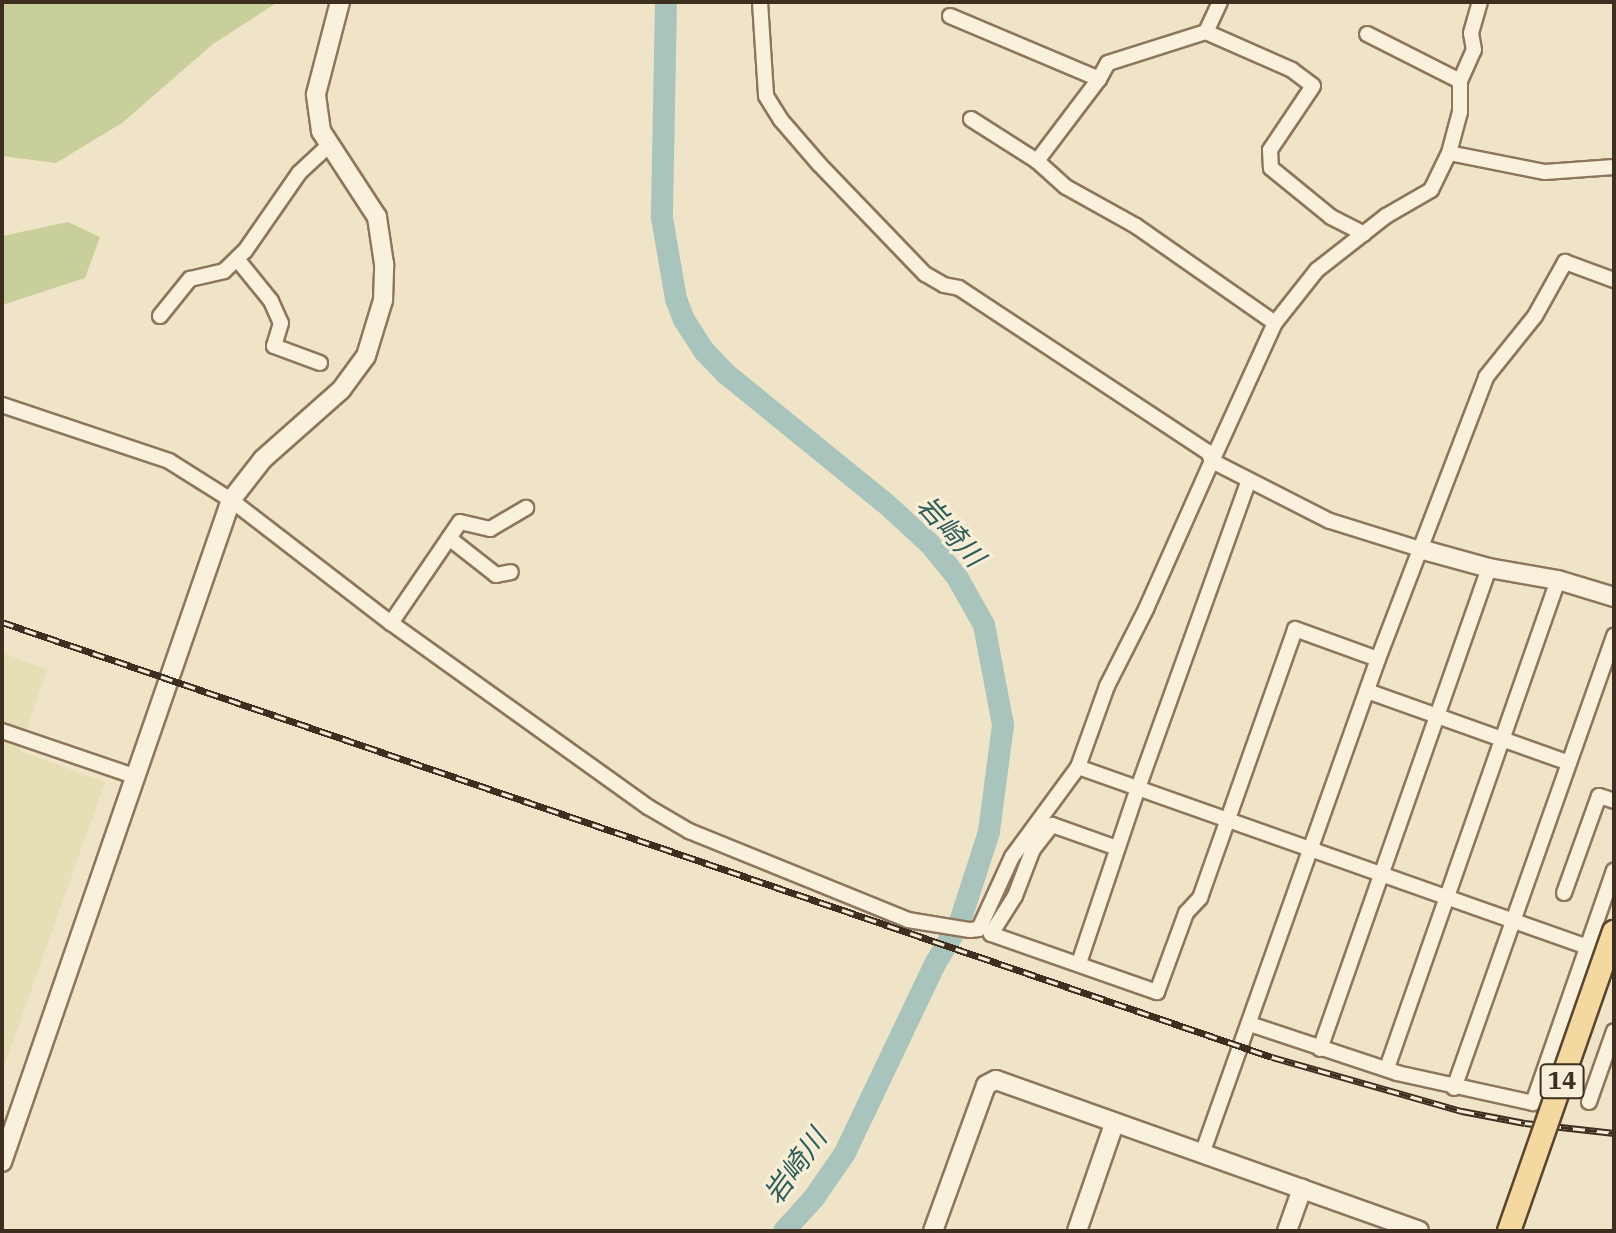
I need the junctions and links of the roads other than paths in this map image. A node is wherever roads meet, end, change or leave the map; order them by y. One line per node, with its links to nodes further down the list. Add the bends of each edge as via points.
1 (340, 2): 11 (street, via 316,94 321,131)
2 (760, 2): 22 (street, via 766,96 819,164 925,274 959,288 1208,452)
3 (1220, 2): 6 (street)
4 (1474, 4): 9 (street, via 1474,50)
5 (950, 16): 8 (street)
6 (1206, 32): 8 (street, via 1108,63); 15 (street, via 1292,70 1313,86 1270,150 1271,168 1331,217)
7 (1367, 34): 9 (street)
8 (1099, 79): 13 (street)
9 (1460, 81): 12 (street, via 1460,112)
10 (971, 119): 13 (street)
11 (329, 145): 16 (street, via 299,173); 24 (street, via 377,217 383,300 366,356 341,390 251,471)
12 (1449, 153): 14 (street, via 1545,172); 15 (street, via 1431,190)
13 (1037, 161): 19 (street, via 1066,187 1136,226)
14 (1614, 167)
15 (1364, 234): 19 (street, via 1317,270)
16 (237, 259): 18 (street, via 224,271 190,279); 20 (street, via 271,301 281,323 274,346)
17 (1614, 280): 27 (street, via 1565,262 1535,316 1486,377)
18 (160, 316)
19 (1275, 323): 22 (street)
20 (320, 363)
21 (2, 405): 24 (street, via 169,461)
22 (1212, 461): 23 (street); 40 (street, via 1107,686)
23 (1249, 480): 27 (street, via 1330,521); 42 (street)
24 (231, 500): 32 (street); 41 (street)
25 (526, 508): 26 (street, via 490,529 460,522)
26 (449, 538): 29 (street, via 496,575); 32 (street)
27 (1420, 549): 28 (street); 34 (street)
28 (1489, 568): 30 (street); 36 (street)
29 (511, 572)
30 (1558, 580): 31 (street); 38 (street)
31 (1614, 597)
32 (391, 623): 40 (street, via 689,831 932,926 979,929 1012,857)
33 (1614, 635): 39 (street)
34 (1378, 659): 35 (street); 44 (street, via 1295,629)
35 (1367, 691): 36 (street); 46 (street)
36 (1437, 716): 38 (street); 48 (street)
37 (2, 731): 41 (street)
38 (1502, 739): 39 (street); 50 (street)
39 (1569, 763): 51 (street)
40 (1078, 767): 42 (street)
41 (136, 777): 65 (street)
42 (1138, 788): 44 (street); 45 (street)
43 (1614, 801): 49 (street, via 1599,796)
44 (1228, 820): 46 (street); 55 (street, via 1157,992)
45 (1117, 848): 55 (street); 55 (street, via 1052,825 1033,849 1015,896 991,934)
46 (1310, 849): 48 (street); 57 (street)
47 (1614, 871): 53 (street)
48 (1381, 874): 50 (street); 59 (street)
49 (1564, 893)
50 (1447, 897): 51 (street); 60 (street)
51 (1513, 921): 53 (street); 61 (street)
52 (1614, 932): 71 (main road, 14, bridge)
53 (1588, 947): 54 (street); 61 (street, via 1533,1103)
54 (1614, 956)
55 (1079, 963)
56 (1614, 976): 72 (main road, 14)
57 (1250, 1024): 59 (street); 64 (street)
58 (1614, 1031): 62 (street)
59 (1320, 1049): 60 (street)
60 (1387, 1068): 61 (street)
61 (1454, 1088)
62 (1589, 1102)
63 (1114, 1124): 64 (street); 67 (street, via 996,1080 986,1085); 68 (street)
64 (1202, 1154): 66 (street)
65 (2, 1162)
66 (1302, 1189): 69 (street); 70 (street)
67 (933, 1231)
68 (1077, 1231)
69 (1287, 1231)
70 (1419, 1231)
71 (1509, 1231)
72 (1524, 1231)

